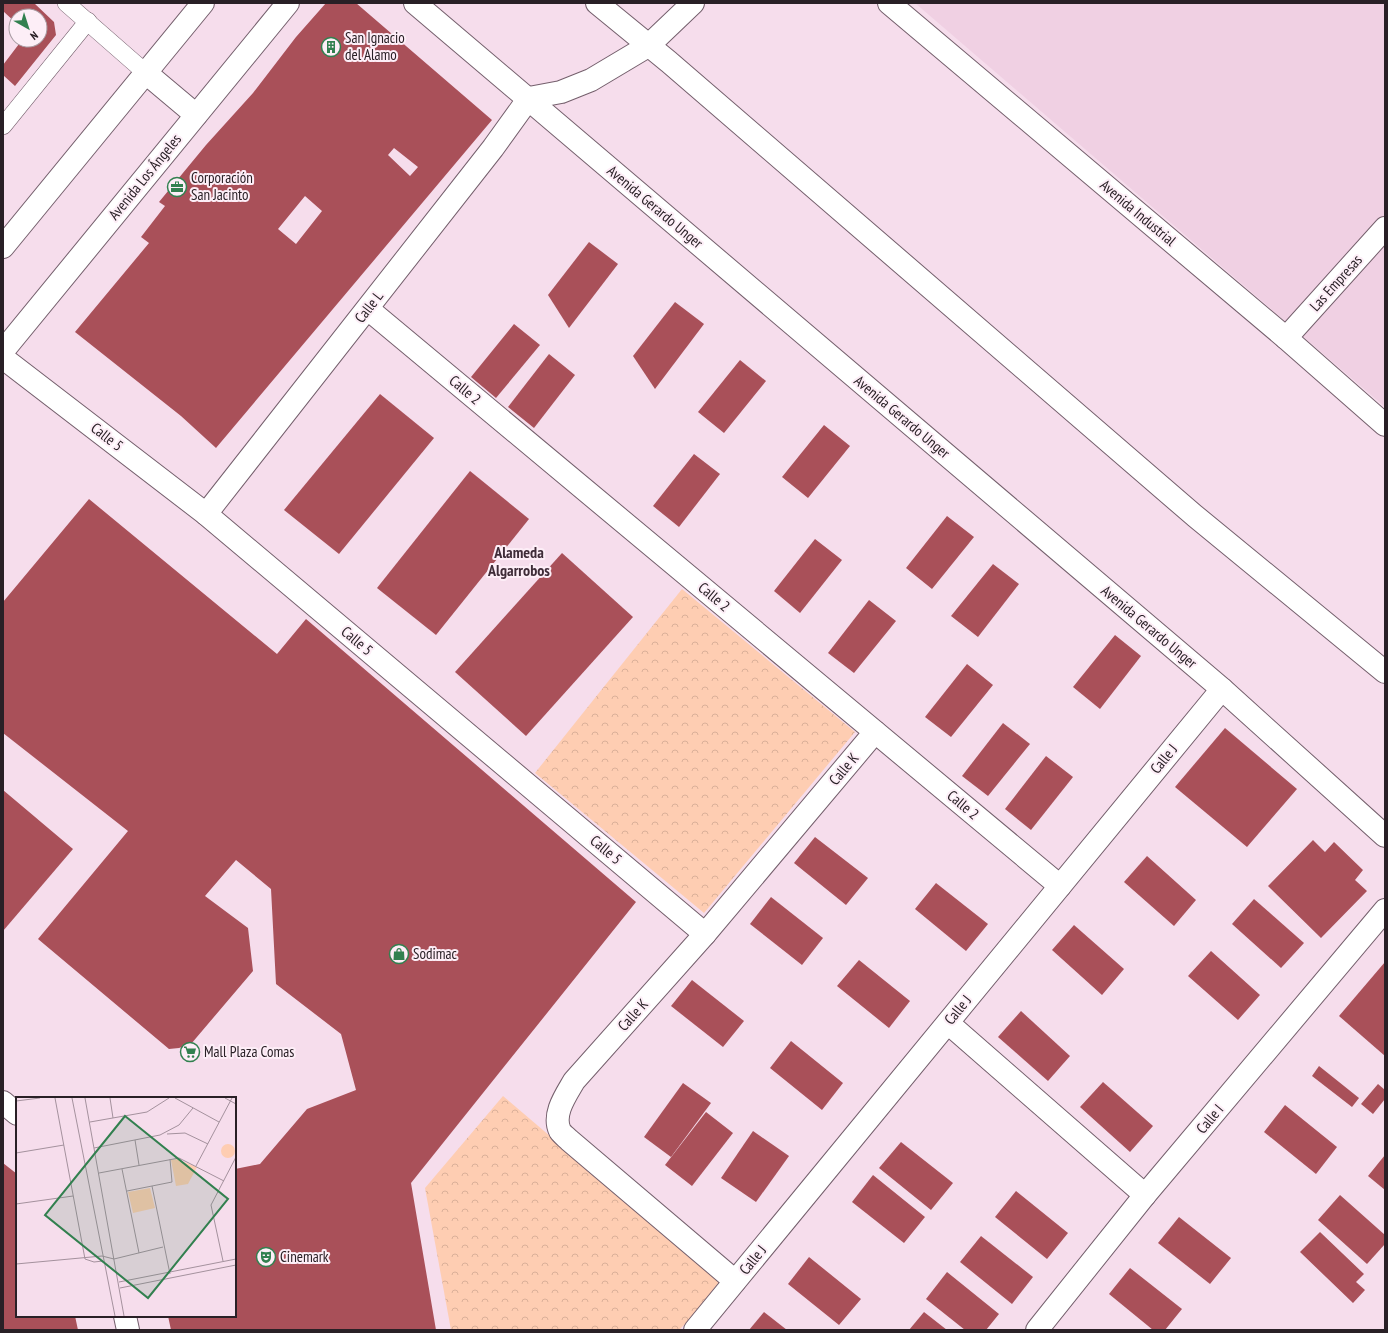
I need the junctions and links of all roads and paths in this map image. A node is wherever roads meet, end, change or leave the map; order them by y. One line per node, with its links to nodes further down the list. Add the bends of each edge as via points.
1 (66, 3): 8 (lane)
2 (203, 3): 10 (street)
3 (288, 3): 12 (street, Avenida Los Ángeles)
4 (415, 3): 11 (street, Avenida Gerardo Unger)
5 (692, 3): 9 (street)
6 (889, 3): 17 (street, Avenida Industrial)
7 (604, 5): 9 (street)
8 (88, 21): 10 (lane); 13 (lane)
9 (648, 46): 11 (street, via 591,80 561,92); 22 (street, via 1195,516)
10 (146, 73): 12 (street); 15 (street)
11 (529, 98): 16 (street, Calle L); 23 (street, Avenida Gerardo Unger)
12 (196, 115): 18 (street, Avenida Los Ángeles)
13 (4, 124)
14 (1385, 228): 17 (street, Las Empresas)
15 (3, 247)
16 (368, 309): 21 (street, Calle L); 24 (street, Calle 2)
17 (1286, 338): 20 (street, Avenida Industrial)
18 (3, 351)
19 (3, 358): 21 (street, Calle 5)
20 (1385, 425)
21 (206, 514): 28 (street, Calle 5)
22 (1385, 672)
23 (1222, 689): 25 (street, Avenida Gerardo Unger); 26 (street, Calle J)
24 (875, 732): 26 (street, Calle 2); 28 (street, Calle K)
25 (1385, 836)
26 (1060, 886): 29 (street, Calle J)
27 (1385, 910): 32 (street, Calle I)
28 (705, 934): 33 (street, Calle K, via 574,1081 561,1104 558,1116 560,1130 569,1140)
29 (948, 1023): 32 (street); 33 (street, Calle J)
30 (3, 1102): 31 (street)
31 (16, 1113)
32 (1145, 1196): 37 (street, Calle I)
33 (735, 1281): 36 (street, Calle J)
34 (125, 1317): 35 (street)
35 (128, 1330)
36 (695, 1330)
37 (1037, 1330)

